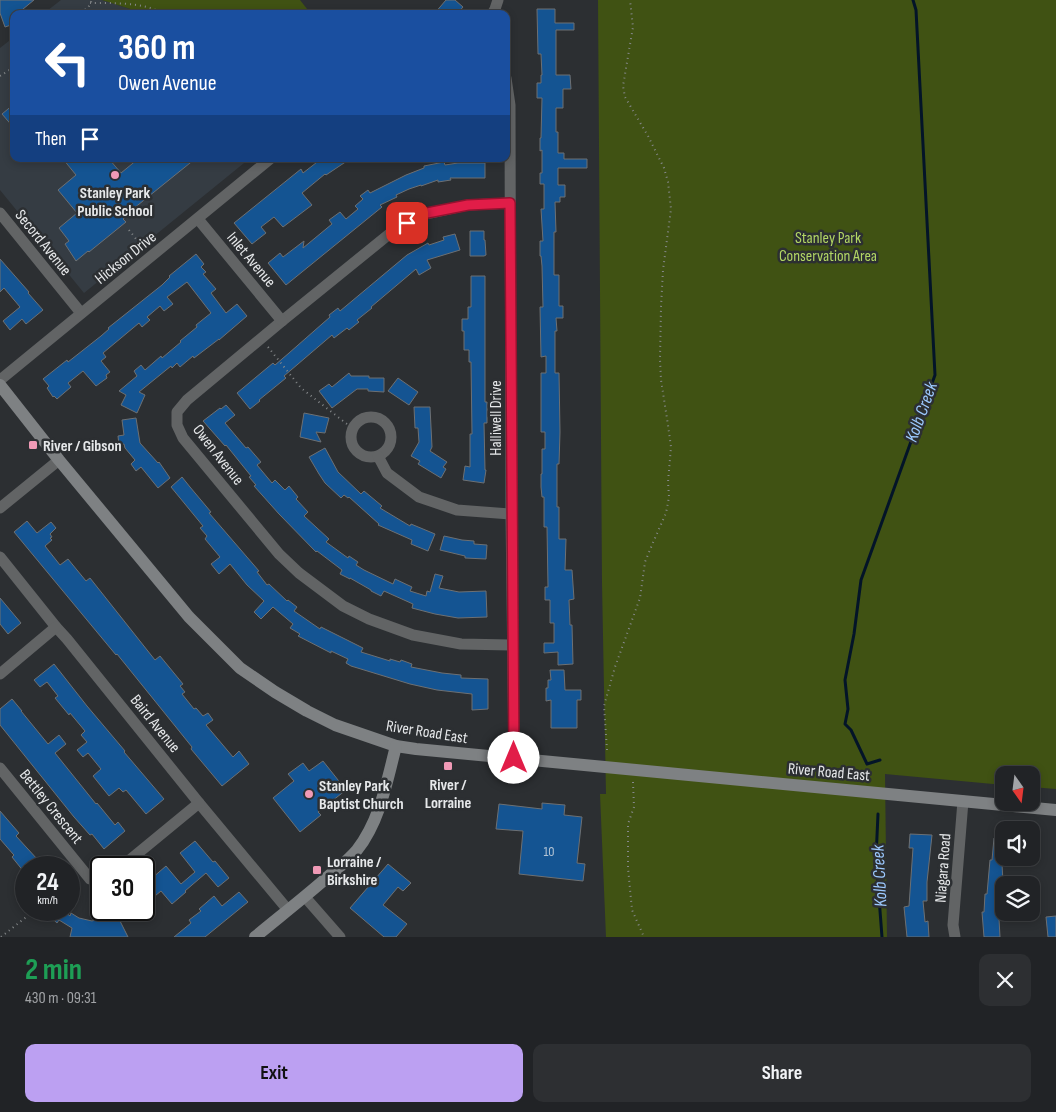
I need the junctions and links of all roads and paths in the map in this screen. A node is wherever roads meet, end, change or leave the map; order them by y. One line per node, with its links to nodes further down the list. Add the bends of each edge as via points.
1 (630, 0): 28 (path, via 633,27 623,86 625,97 664,168 671,209 663,270 660,359 671,447 666,514 645,562 640,598 614,667 604,706)
2 (91, 1): 3 (path)
3 (154, 10)
4 (510, 105): 6 (street, Halliwell Drive)
5 (266, 162): 10 (street, Hickson Drive)
6 (510, 162)
7 (510, 162): 8 (street, Halliwell Drive)
8 (510, 203): 14 (street, Owen Avenue, via 468,205 422,214 393,231); 22 (street, Halliwell Drive)
9 (0, 213): 13 (street, Secord Avenue)
10 (198, 219): 12 (street, Hickson Drive); 14 (street, Inlet Avenue)
11 (129, 230): 12 (path)
12 (150, 257): 13 (street, Hickson Drive)
13 (81, 313): 16 (street, Hickson Drive)
14 (282, 321): 15 (street, Owen Avenue)
15 (261, 338): 18 (path, via 301,388); 25 (street, Owen Avenue, via 177,412 183,438 279,554 344,606 413,635 461,644)
16 (0, 380)
17 (0, 384): 20 (street, River Road East)
18 (352, 428): 19 (street, via 352,444 356,450 364,456); 19 (street, via 369,416 384,420 389,426 391,443)
19 (378, 456): 22 (street, via 387,473 419,497 457,510)
20 (59, 460): 21 (street); 27 (street, River Road East, via 189,617 240,668 307,711 335,725)
21 (0, 508)
22 (511, 514): 25 (street, Halliwell Drive)
23 (0, 557): 24 (street, Baird Avenue)
24 (56, 627): 26 (street); 33 (street, Baird Avenue)
25 (513, 646): 29 (street, Halliwell Drive)
26 (0, 674)
27 (396, 746): 29 (street, River Road East); 37 (street, via 380,806 369,832 357,850)
28 (607, 750)
29 (514, 758): 32 (street, River Road East)
30 (0, 768): 36 (street, Bettley Crescent)
31 (633, 782): 43 (path, via 634,808 628,824 628,868 632,910)
32 (963, 801): 34 (street, River Road East); 44 (street, Niagara Road)
33 (199, 803): 35 (street); 38 (street, Baird Avenue)
34 (1056, 810)
35 (135, 856)
36 (90, 879)
37 (305, 897): 38 (street); 42 (street)
38 (288, 910): 41 (street)
39 (21, 921): 40 (path)
40 (1, 937)
41 (255, 937)
42 (340, 937)
43 (644, 937)
44 (955, 937)

